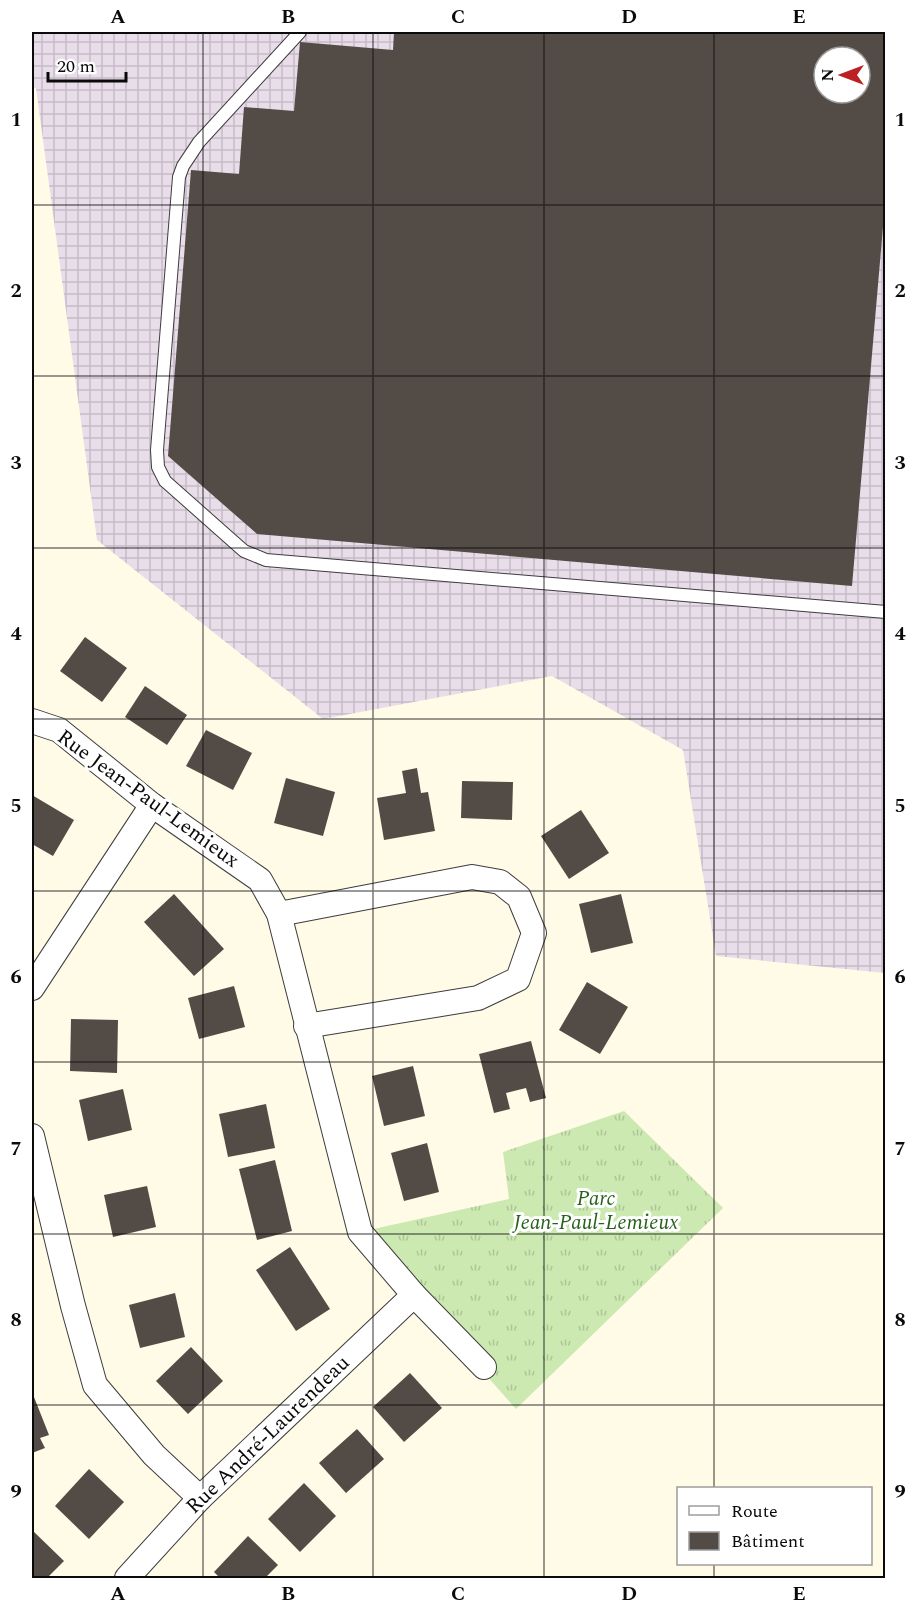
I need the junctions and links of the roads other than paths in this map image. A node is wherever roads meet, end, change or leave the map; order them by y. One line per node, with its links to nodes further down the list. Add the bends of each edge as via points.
1 (300, 32): 2 (lane, via 199,142 181,172 157,450 158,467 165,481 244,551 266,560)
2 (885, 612)
3 (32, 721): 4 (street, Rue Jean-Paul-Lemieux, via 59,729)
4 (152, 806): 5 (street, Rue Jean-Paul-Lemieux, via 260,880); 6 (street)
5 (279, 914): 7 (street, Rue Jean-Paul-Lemieux); 7 (street, via 472,877 500,882 519,897 534,933 518,979 478,998)
6 (32, 987)
7 (306, 1026): 9 (street, Rue Jean-Paul-Lemieux, via 360,1232)
8 (32, 1136): 11 (street, via 95,1385 154,1455)
9 (414, 1295): 10 (street, Rue Jean-Paul-Lemieux); 11 (street, Rue André-Laurendeau)
10 (484, 1367)
11 (200, 1498): 12 (street, Rue André-Laurendeau)
12 (126, 1578)

